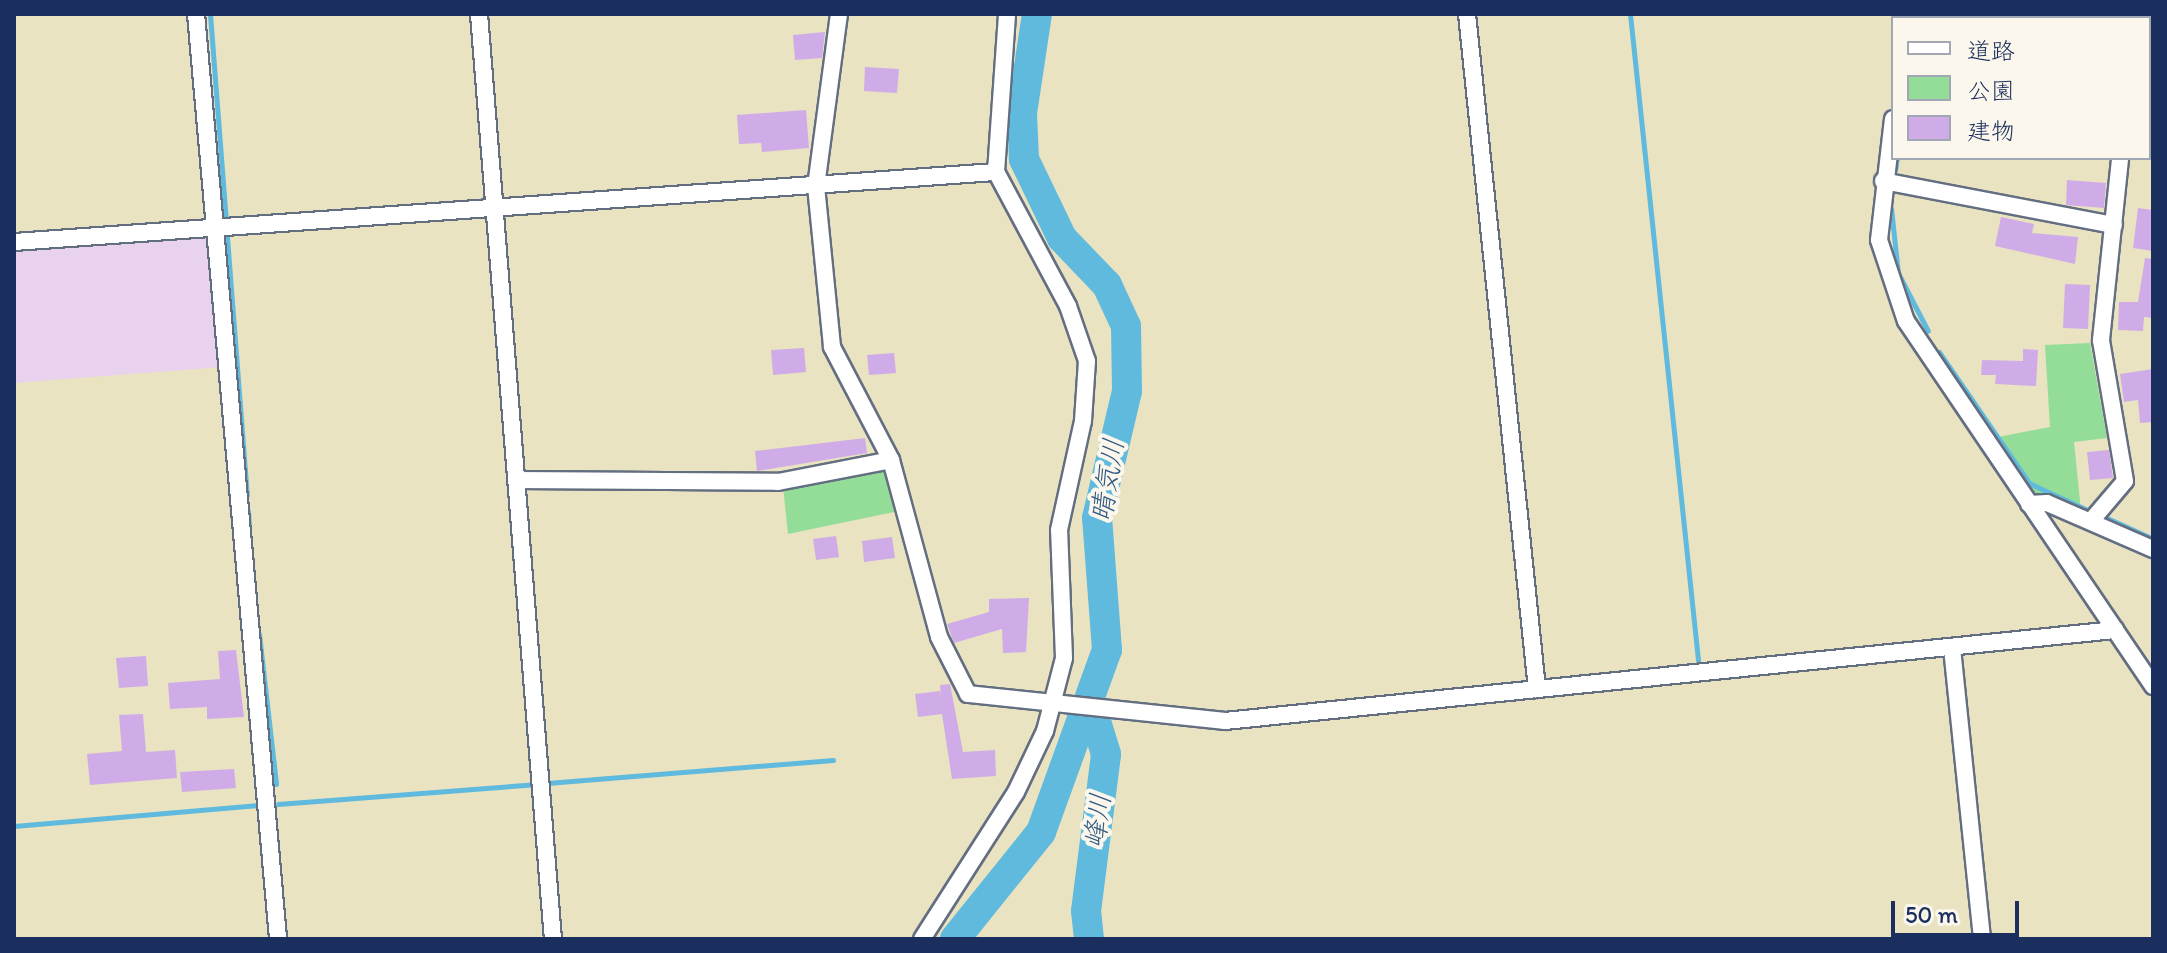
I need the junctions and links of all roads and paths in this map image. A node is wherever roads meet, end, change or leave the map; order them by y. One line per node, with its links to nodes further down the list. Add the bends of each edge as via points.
1 (196, 14): 13 (street)
2 (479, 14): 11 (street)
3 (839, 14): 10 (street)
4 (1007, 14): 8 (street)
5 (1467, 14): 23 (street)
6 (1891, 131): 9 (street)
7 (2120, 160): 12 (street)
8 (996, 172): 10 (street); 24 (street, via 1068,306 1087,361 1083,421 1059,530 1067,611)
9 (1883, 181): 12 (street); 17 (street, via 1879,240 1906,321)
10 (816, 186): 11 (street); 15 (street, via 832,347)
11 (494, 204): 13 (street); 16 (street)
12 (2114, 225): 18 (street, via 2101,340 2125,481)
13 (212, 229): 14 (street); 25 (street)
14 (14, 242)
15 (891, 460): 16 (street, via 778,482); 24 (street, via 955,681 985,700)
16 (516, 480): 26 (street)
17 (2029, 504): 18 (street); 20 (street)
18 (2091, 521): 19 (street)
19 (2153, 549)
20 (2115, 630): 21 (street); 22 (street)
21 (1952, 648): 23 (street); 28 (street)
22 (2153, 686)
23 (1537, 689): 24 (street, via 1225,721)
24 (1058, 704): 27 (street, via 1016,792)
25 (278, 939)
26 (553, 939)
27 (922, 939)
28 (1982, 939)

